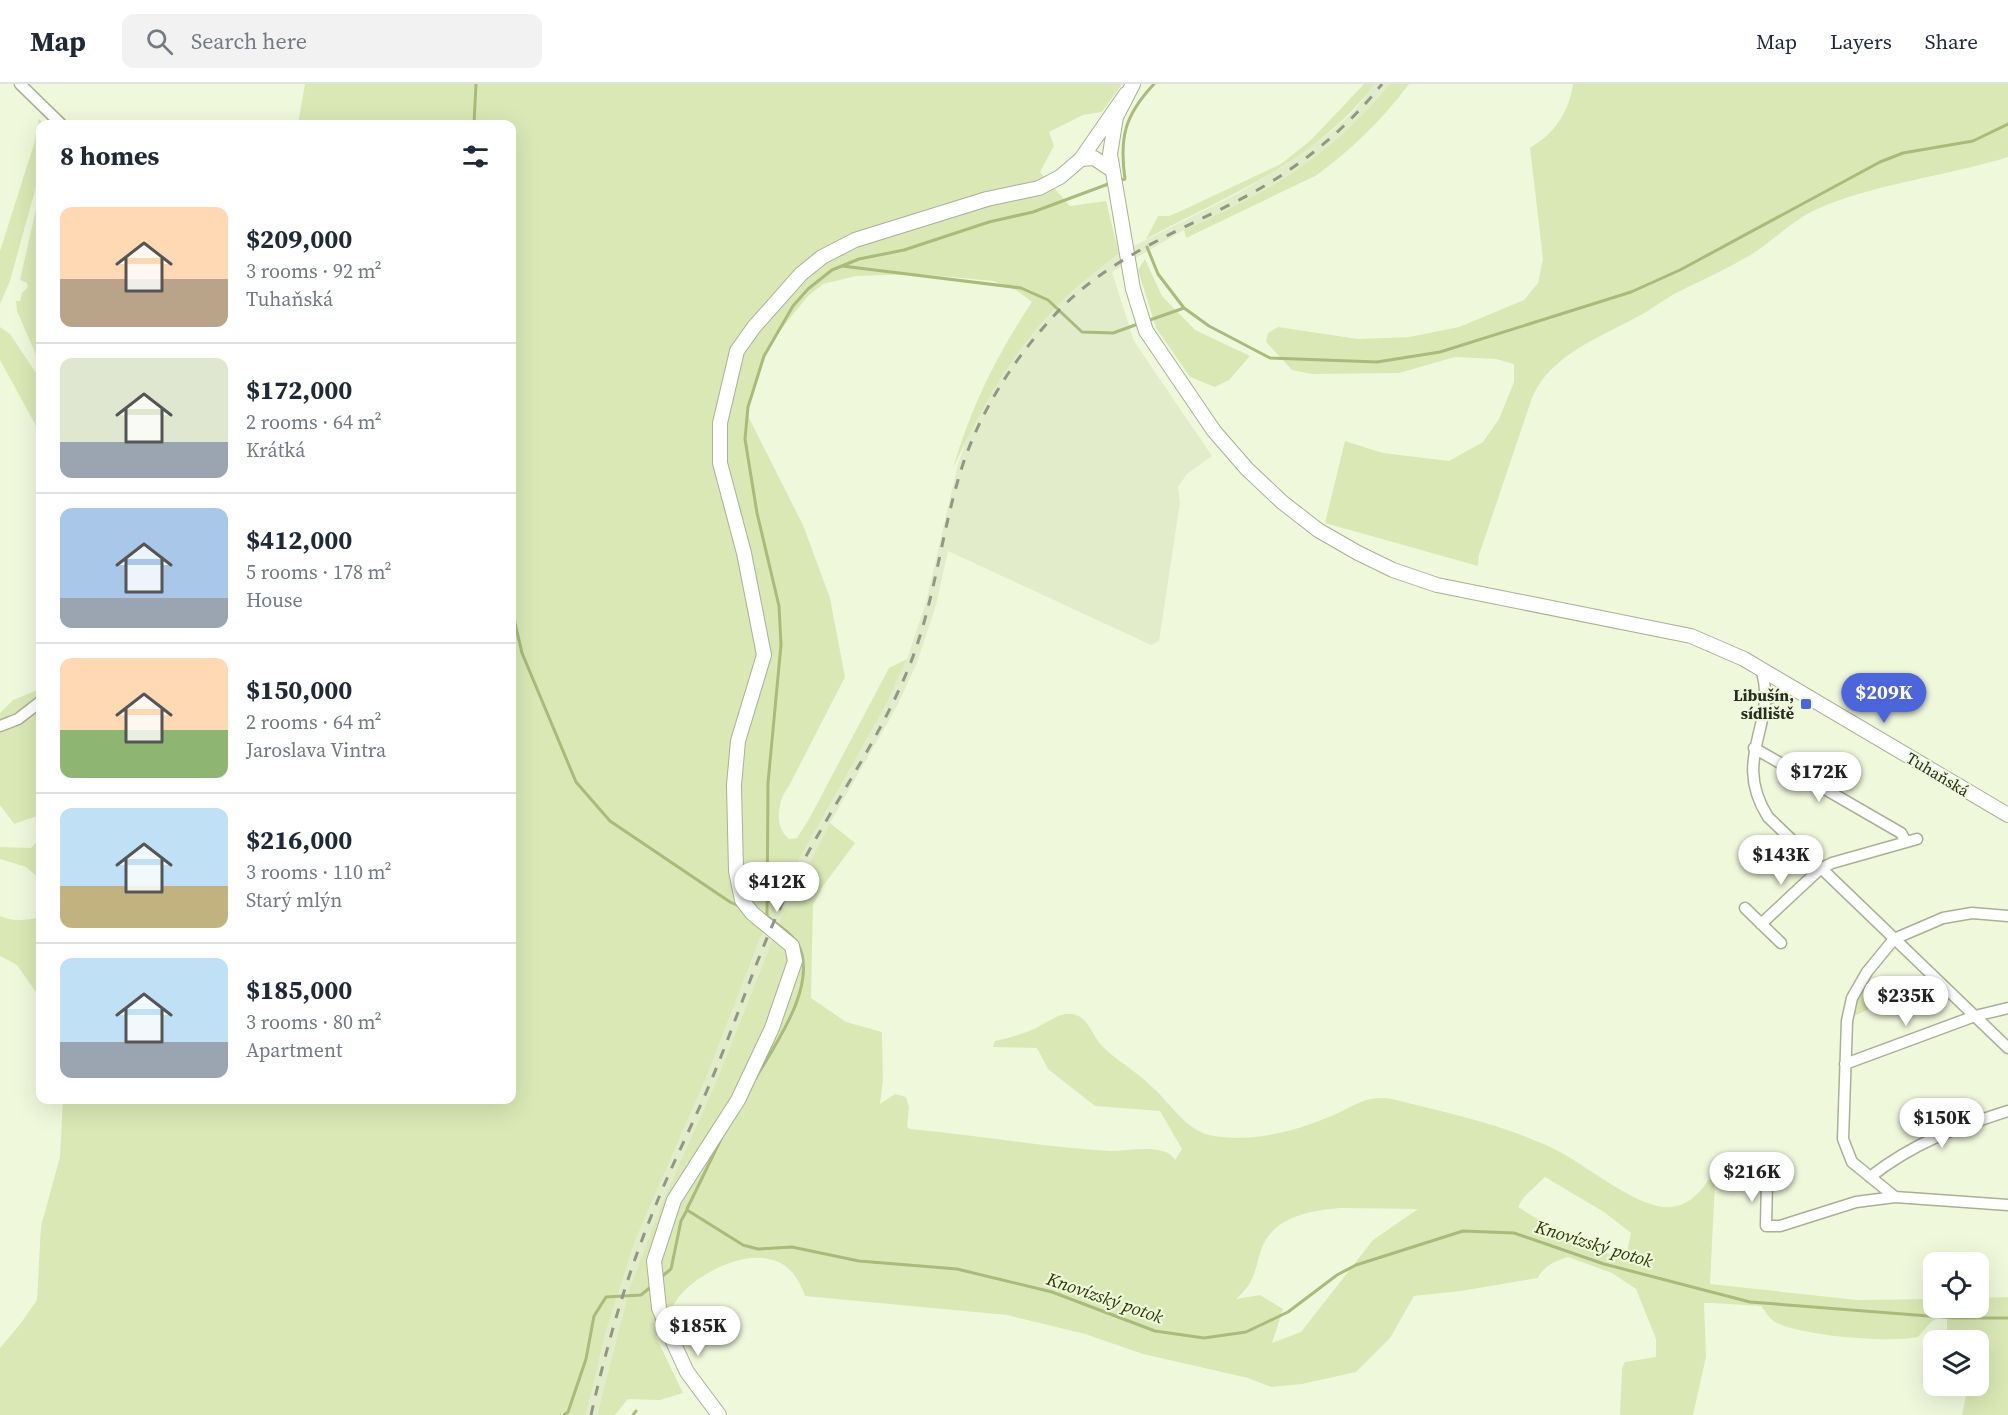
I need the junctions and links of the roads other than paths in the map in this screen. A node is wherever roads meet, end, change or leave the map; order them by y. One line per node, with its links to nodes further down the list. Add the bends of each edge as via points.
1 (20, 84): 3 (street)
2 (1129, 89): 4 (street); 5 (street, Tuhaňská, via 1111,135)
3 (57, 120)
4 (1081, 159): 5 (street, via 1094,158); 28 (street, via 1039,188 987,199 855,240 822,256 801,274 737,351 720,423 720,463 744,553 764,655 738,741 734,785 736,871 742,900 792,946 795,961 772,1028 738,1100 674,1200 654,1261 659,1308 674,1344 687,1372)
5 (1112, 173): 6 (street, Tuhaňská, via 1133,289 1146,331 1233,454 1282,502 1318,530 1393,570 1437,585 1690,636)
6 (1761, 669): 7 (street, Tuhaňská); 8 (street)
7 (1791, 687): 8 (street); 12 (street, Tuhaňská)
8 (1766, 700): 11 (street)
9 (36, 705): 10 (street)
10 (0, 726)
11 (1754, 748): 13 (street, via 1752,781 1760,806); 13 (street, via 1911,840 1832,862)
12 (2006, 810)
13 (1820, 869): 16 (street); 17 (street)
14 (1745, 908): 16 (street)
15 (2008, 916): 17 (street, via 1972,913 1943,918)
16 (1761, 924): 18 (street)
17 (1894, 939): 20 (street); 22 (street, via 1852,998)
18 (1781, 943)
19 (2008, 1008): 20 (street)
20 (1975, 1016): 21 (street); 22 (street)
21 (2008, 1048)
22 (1845, 1064): 24 (street, via 1843,1139 1852,1162)
23 (2008, 1111): 24 (street, via 1945,1131)
24 (1870, 1177): 26 (street)
25 (1767, 1181): 26 (street, via 1766,1226 1780,1226 1856,1202)
26 (1895, 1197): 27 (street)
27 (2008, 1205)
28 (719, 1415)

